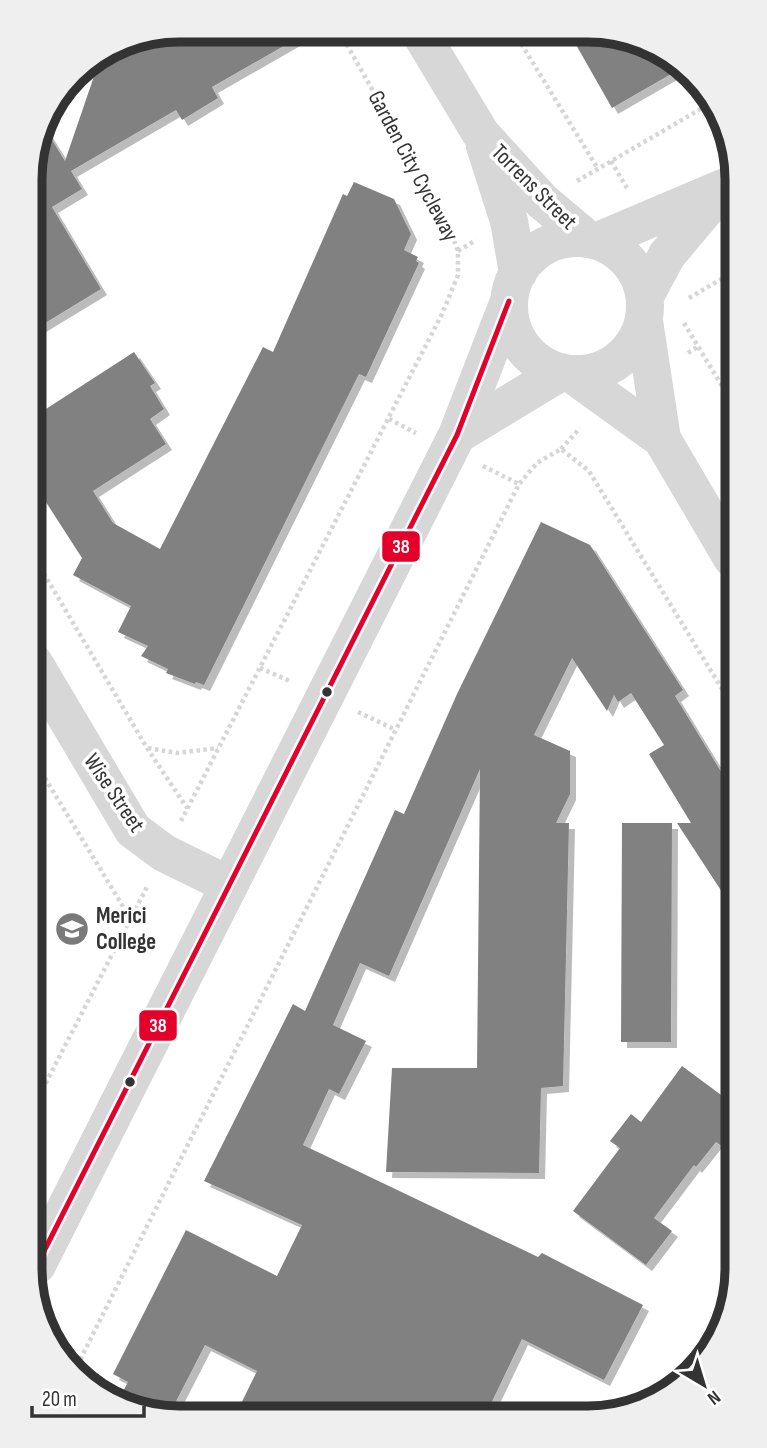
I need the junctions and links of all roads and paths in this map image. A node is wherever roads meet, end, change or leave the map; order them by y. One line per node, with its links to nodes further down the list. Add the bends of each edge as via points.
1 (345, 42): 11 (path, Garden City Cycleway, via 446,219)
2 (426, 42): 5 (street, Torrens Street)
3 (520, 42): 6 (path)
4 (704, 107): 6 (path)
5 (481, 134): 8 (street, Torrens Street); 9 (street, Torrens Street)
6 (598, 169): 8 (path)
7 (725, 188): 10 (street); 14 (street, via 667,255)
8 (542, 201): 10 (street, Torrens Street)
9 (509, 221): 11 (path); 13 (street, Torrens Street)
10 (593, 240): 13 (street, via 567,239 548,245 531,257); 14 (street, via 612,247 629,263 641,282)
11 (458, 251): 28 (path, Garden City Cycleway, via 457,275 442,314)
12 (725, 277): 15 (path, via 688,299)
13 (514, 287): 17 (street, via 511,320 517,338 543,365); 20 (street)
14 (644, 309): 17 (street, via 636,339 625,355 591,372); 21 (street)
15 (685, 309)
16 (682, 319): 18 (path)
17 (566, 373): 20 (street); 21 (street)
18 (725, 391)
19 (588, 419): 22 (path)
20 (457, 435): 32 (street)
21 (662, 439): 23 (street)
22 (561, 449): 26 (path, via 589,471); 36 (path, via 537,463 519,484)
23 (725, 546)
24 (42, 570): 27 (path)
25 (42, 677): 31 (street, Wise Street, via 132,830)
26 (725, 694)
27 (147, 748): 28 (path, via 177,753); 30 (path)
28 (218, 748): 30 (path, Garden City Cycleway)
29 (42, 773): 33 (path)
30 (187, 809): 31 (path, Garden City Cycleway)
31 (164, 853): 32 (street, Wise Street); 33 (path, Garden City Cycleway)
32 (229, 885): 35 (street)
33 (130, 919): 34 (path, Garden City Cycleway)
34 (42, 1090)
35 (42, 1255)
36 (79, 1362)

